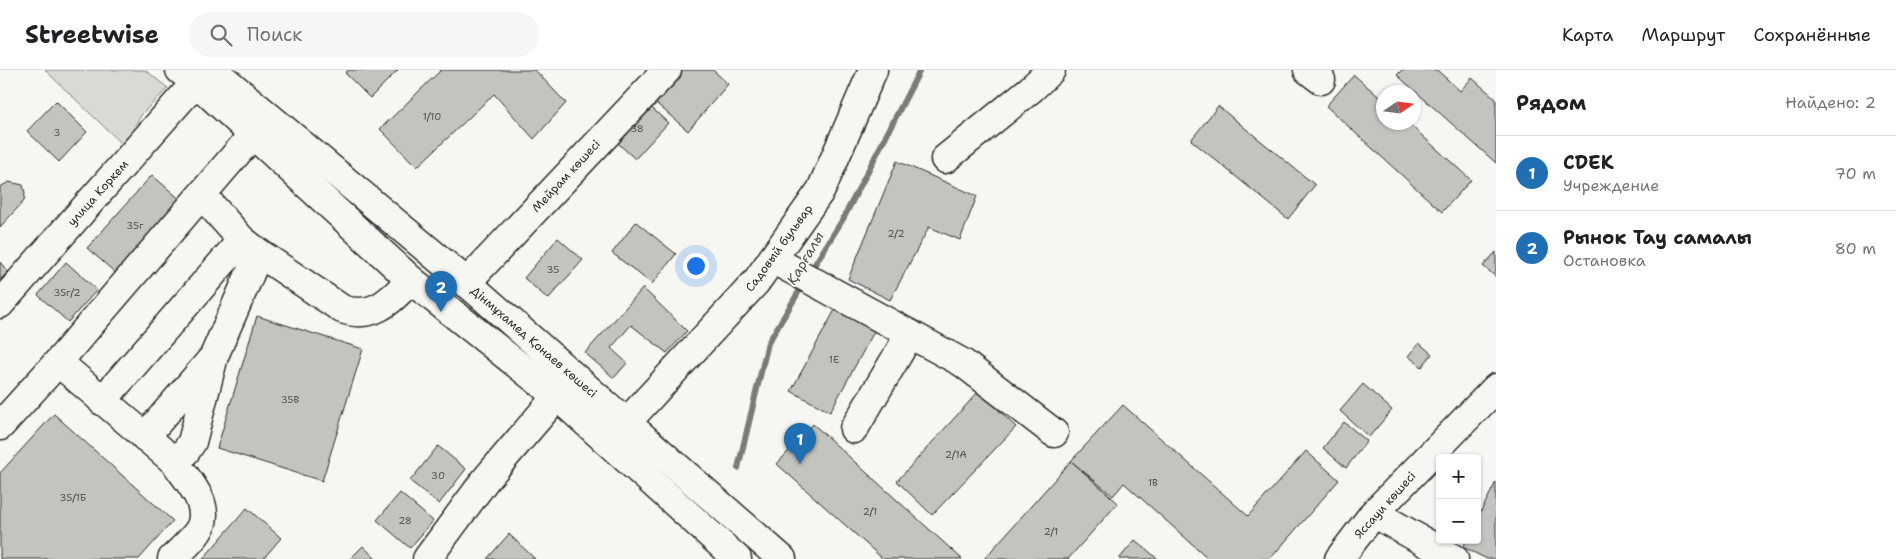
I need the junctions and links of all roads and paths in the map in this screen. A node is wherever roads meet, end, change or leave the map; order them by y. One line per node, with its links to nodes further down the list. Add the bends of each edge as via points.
1 (667, 70): 11 (main road, Мейрам көшесі)
2 (874, 70): 9 (main road, Садовый бульвар, via 821,190)
3 (1051, 70): 6 (main road)
4 (196, 74): 5 (main road, Дінмұхамед Қонаев көшесі); 12 (main road, улица Коркем)
5 (261, 126): 7 (main road); 10 (main road, Дінмұхамед Қонаев көшесі); 11 (main road, Дінмұхамед Қонаев көшесі)
6 (945, 159)
7 (202, 195): 8 (main road); 15 (main road)
8 (250, 247): 10 (main road, via 354,314 380,308); 14 (main road); 18 (main road)
9 (772, 259): 13 (main road); 19 (main road, Садовый бульвар, via 756,282)
10 (411, 280): 17 (main road, Дінмұхамед Қонаев көшесі)
11 (466, 283): 19 (main road, Дінмұхамед Қонаев көшесі)
12 (0, 304)
13 (910, 334): 21 (main road); 22 (main road, via 963,363)
14 (214, 356): 23 (main road); 24 (main road, via 192,442)
15 (58, 362): 18 (main road); 20 (main road)
16 (1496, 388): 25 (main road, Яссауи көшесі)
17 (558, 396): 27 (main road, via 486,479); 28 (main road, Дінмұхамед Қонаев көшесі)
18 (102, 402): 23 (main road)
19 (626, 423): 29 (main road, Дінмұхамед Қонаев көшесі)
20 (0, 426)
21 (854, 429)
22 (1054, 433)
23 (145, 437): 24 (main road)
24 (175, 462): 26 (main road, via 199,497 203,518 200,528)
25 (1374, 513): 30 (main road, Яссауи көшесі); 31 (main road)
26 (172, 559)
27 (427, 559)
28 (736, 559)
29 (782, 559)
30 (1339, 559)
31 (1454, 559)

